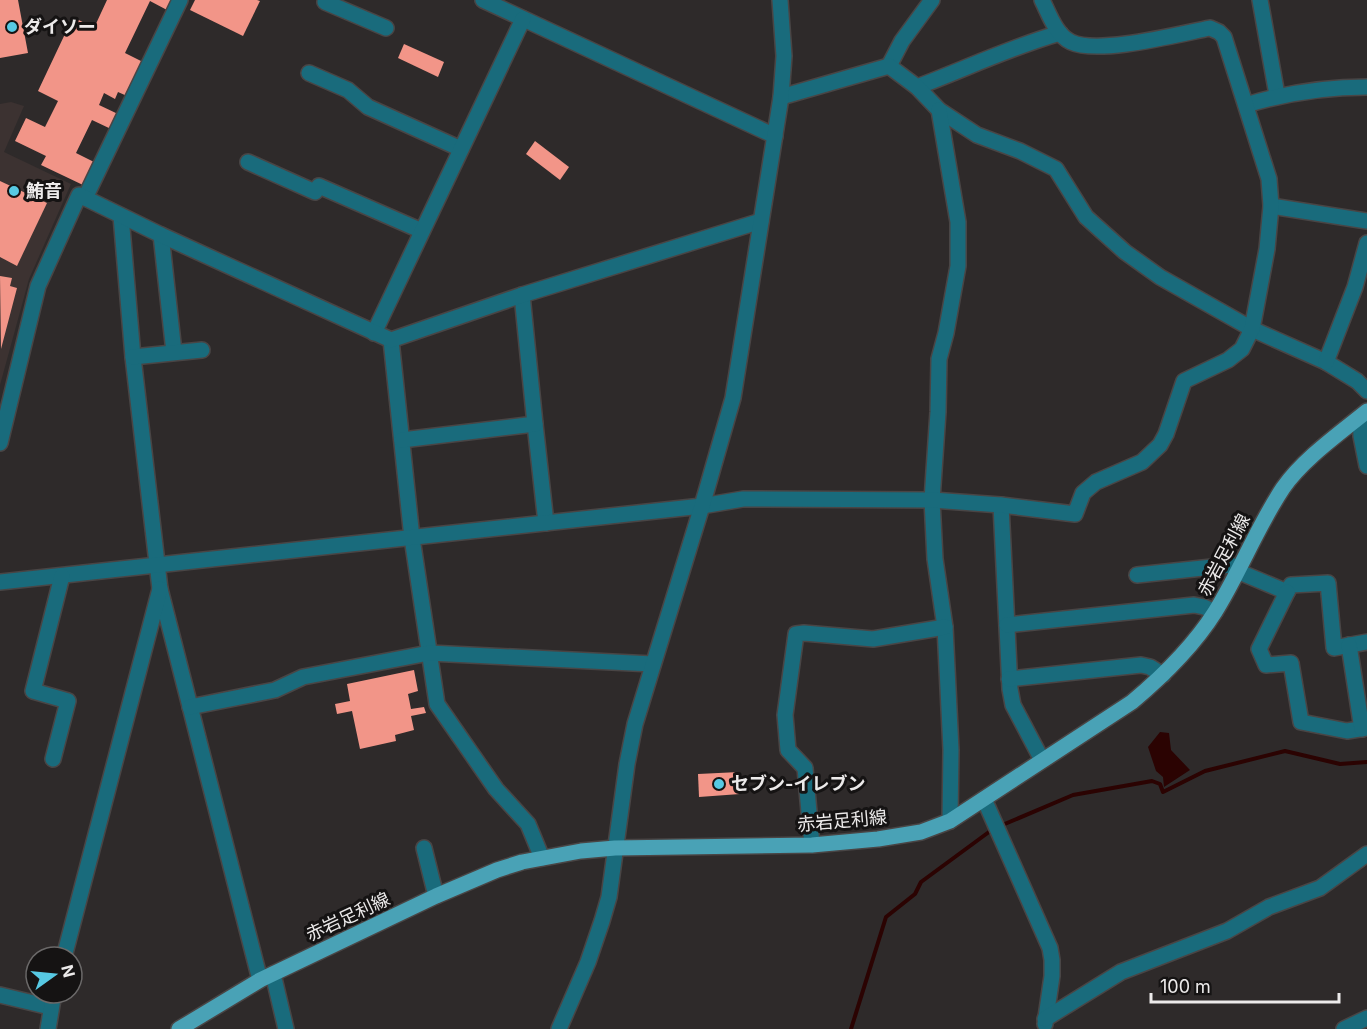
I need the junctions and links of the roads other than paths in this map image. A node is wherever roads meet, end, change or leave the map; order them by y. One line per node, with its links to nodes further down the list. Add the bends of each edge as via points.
1 (180, 0): 23 (street)
2 (483, 0): 9 (street)
3 (780, 0): 17 (street, via 784,56)
4 (932, 0): 12 (street, via 902,41)
5 (1042, 0): 11 (street)
6 (1260, 0): 16 (street)
7 (325, 2): 8 (street)
8 (353, 6): 10 (street)
9 (523, 19): 20 (street); 21 (street)
10 (386, 28)
11 (1060, 33): 14 (street, via 1021,44); 18 (street, via 1084,46 1130,44 1210,28 1224,38)
12 (890, 66): 14 (street); 17 (street)
13 (309, 72): 21 (street, via 348,90 368,107)
14 (917, 87): 19 (street)
15 (1367, 87): 16 (street)
16 (1277, 95): 18 (street)
17 (781, 97): 20 (street)
18 (1246, 105): 24 (street, via 1269,179)
19 (939, 110): 32 (street, via 977,135 1056,169 1086,217 1125,252 1160,277); 45 (street, via 958,222 958,266 939,359)
20 (775, 136): 26 (street)
21 (461, 149): 28 (street)
22 (248, 162): 28 (street, via 315,192 319,186)
23 (85, 198): 25 (street); 43 (street, via 79,195 38,286)
24 (1271, 206): 27 (street); 32 (street)
25 (121, 216): 29 (street); 37 (street)
26 (761, 221): 31 (street); 47 (street, via 733,398)
27 (1367, 221)
28 (422, 231): 33 (street)
29 (161, 235): 33 (street); 36 (street)
30 (1367, 243): 38 (street)
31 (522, 295): 34 (street); 41 (street)
32 (1252, 329): 38 (street); 46 (street, via 1242,349 1228,360 1184,381 1160,446 1142,462 1096,482 1083,493 1075,514)
33 (374, 333): 34 (street)
34 (391, 340): 42 (street)
35 (202, 350): 36 (street)
36 (174, 352): 37 (street)
37 (133, 357): 50 (street)
38 (1326, 362): 39 (street)
39 (1367, 391)
40 (1363, 414): 44 (street, via 1361,436); 51 (main road, 赤岩足利線, via 1284,487)
41 (535, 424): 42 (street); 48 (street)
42 (402, 440): 49 (street)
43 (0, 443)
44 (1367, 466)
45 (932, 500): 46 (street); 47 (street, via 743,499); 59 (street, via 935,559)
46 (1001, 505): 58 (street)
47 (702, 506): 48 (street); 63 (street)
48 (546, 523): 49 (street)
49 (412, 538): 50 (street); 62 (street)
50 (158, 566): 53 (street); 55 (street)
51 (1237, 571): 52 (street, via 1231,565); 56 (street); 57 (main road, 赤岩足利線)
52 (1137, 575)
53 (63, 576): 54 (street); 68 (street, via 33,691 68,701)
54 (0, 582)
55 (160, 589): 66 (street); 78 (street)
56 (1287, 592): 61 (street, via 1291,585 1328,583 1334,648); 67 (street, via 1259,648 1266,665 1290,663 1301,722 1347,731)
57 (1215, 612): 58 (street, via 1194,604); 64 (main road, 赤岩足利線)
58 (1007, 625): 65 (street)
59 (945, 627): 71 (street); 72 (street, via 873,639 796,634 785,715 788,750 805,768)
60 (1367, 642): 61 (street)
61 (1349, 645): 67 (street)
62 (429, 653): 63 (street); 66 (street, via 303,677 275,690); 76 (street, via 437,704 496,789 528,824)
63 (653, 664): 74 (street, via 635,724)
64 (1162, 675): 65 (street, via 1141,665); 69 (main road, 赤岩足利線, via 1132,702)
65 (1010, 679): 69 (street, via 1013,705)
66 (190, 707): 79 (street)
67 (1364, 728)
68 (52, 759)
69 (1042, 760): 70 (main road, 赤岩足利線)
70 (984, 799): 71 (main road, 赤岩足利線); 84 (street, via 1050,948 1052,976)
71 (950, 821): 72 (main road, 赤岩足利線, via 911,834)
72 (812, 845): 74 (main road, 赤岩足利線)
73 (424, 848): 77 (street)
74 (615, 848): 76 (main road, 赤岩足利線); 88 (street, via 603,921)
75 (1367, 854): 84 (street, via 1320,888 1269,907 1227,931 1121,972)
76 (542, 858): 77 (main road, 赤岩足利線, via 497,870)
77 (436, 896): 79 (main road, 赤岩足利線)
78 (67, 945)
79 (266, 977): 86 (main road, 赤岩足利線); 87 (street)
80 (0, 995): 81 (street)
81 (24, 997)
82 (51, 1005): 85 (street)
83 (1367, 1018): 89 (street)
84 (1045, 1024)
85 (48, 1029)
86 (179, 1029)
87 (286, 1029)
88 (559, 1029)
89 (1344, 1029)

